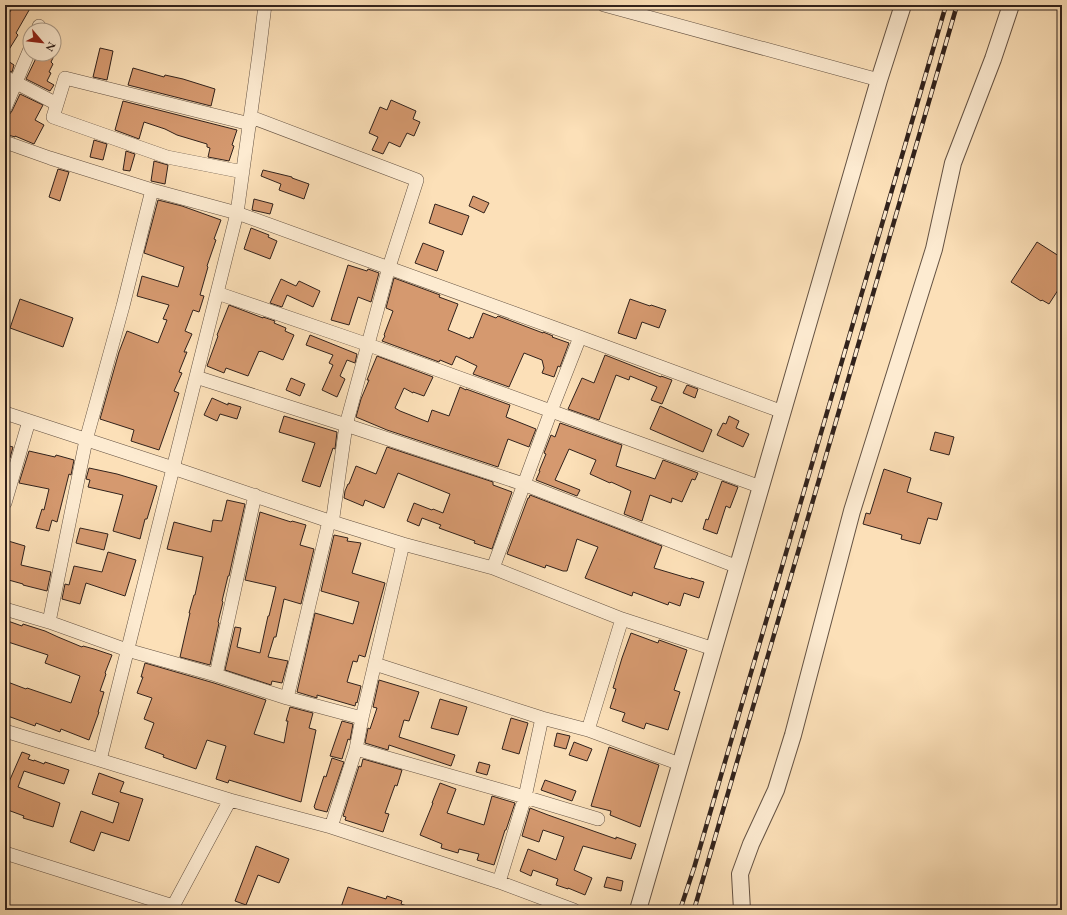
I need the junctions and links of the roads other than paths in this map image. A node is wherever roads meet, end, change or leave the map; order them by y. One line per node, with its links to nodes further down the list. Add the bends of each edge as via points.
1 (265, 5): 10 (street)
2 (604, 5): 7 (street)
3 (903, 5): 7 (street)
4 (1011, 5): 59 (street, via 994,59 953,163 934,249 852,511 776,790 740,874)
5 (22, 62): 6 (street)
6 (11, 80): 8 (street); 9 (street)
7 (879, 80): 21 (street)
8 (57, 104): 10 (street, via 65,78); 12 (street, via 53,117 167,157)
9 (5, 108)
10 (250, 120): 12 (street); 15 (street, via 417,180)
11 (5, 142): 13 (street)
12 (243, 172): 14 (street)
13 (152, 190): 14 (street); 25 (street)
14 (237, 213): 15 (street); 16 (street)
15 (389, 267): 17 (street); 18 (street)
16 (217, 292): 18 (street); 19 (street)
17 (580, 337): 20 (street); 21 (street)
18 (368, 345): 20 (street); 24 (street)
19 (196, 376): 24 (street); 26 (street)
20 (551, 411): 27 (street); 28 (street)
21 (783, 412): 28 (street)
22 (5, 413): 23 (street)
23 (29, 421): 25 (street); 30 (street)
24 (346, 425): 27 (street); 31 (street, via 333,517)
25 (86, 440): 26 (street); 37 (street)
26 (173, 468): 29 (street); 39 (street)
27 (523, 484): 33 (street); 34 (street)
28 (761, 487): 33 (street)
29 (255, 495): 31 (street); 41 (street)
30 (5, 503)
31 (329, 521): 32 (street); 42 (street)
32 (403, 544): 34 (street); 40 (street)
33 (738, 567): 38 (street)
34 (493, 568): 36 (street)
35 (5, 609): 37 (street)
36 (622, 619): 38 (street); 45 (street)
37 (49, 622): 39 (street)
38 (714, 649): 49 (street)
39 (127, 650): 41 (street); 48 (street)
40 (375, 664): 43 (street); 44 (street)
41 (216, 675): 42 (street)
42 (287, 698): 43 (street)
43 (362, 718): 47 (street)
44 (542, 718): 45 (street); 50 (street)
45 (588, 730): 49 (street)
46 (5, 731): 48 (street)
47 (356, 749): 50 (street); 53 (street)
48 (100, 760): 51 (street)
49 (680, 764): 58 (street)
50 (525, 797): 52 (street); 55 (street)
51 (230, 800): 53 (street); 56 (street)
52 (598, 819)
53 (330, 827): 55 (street)
54 (5, 853): 56 (street)
55 (499, 882): 57 (street)
56 (172, 908)
57 (574, 910)
58 (638, 910)
59 (742, 910)

